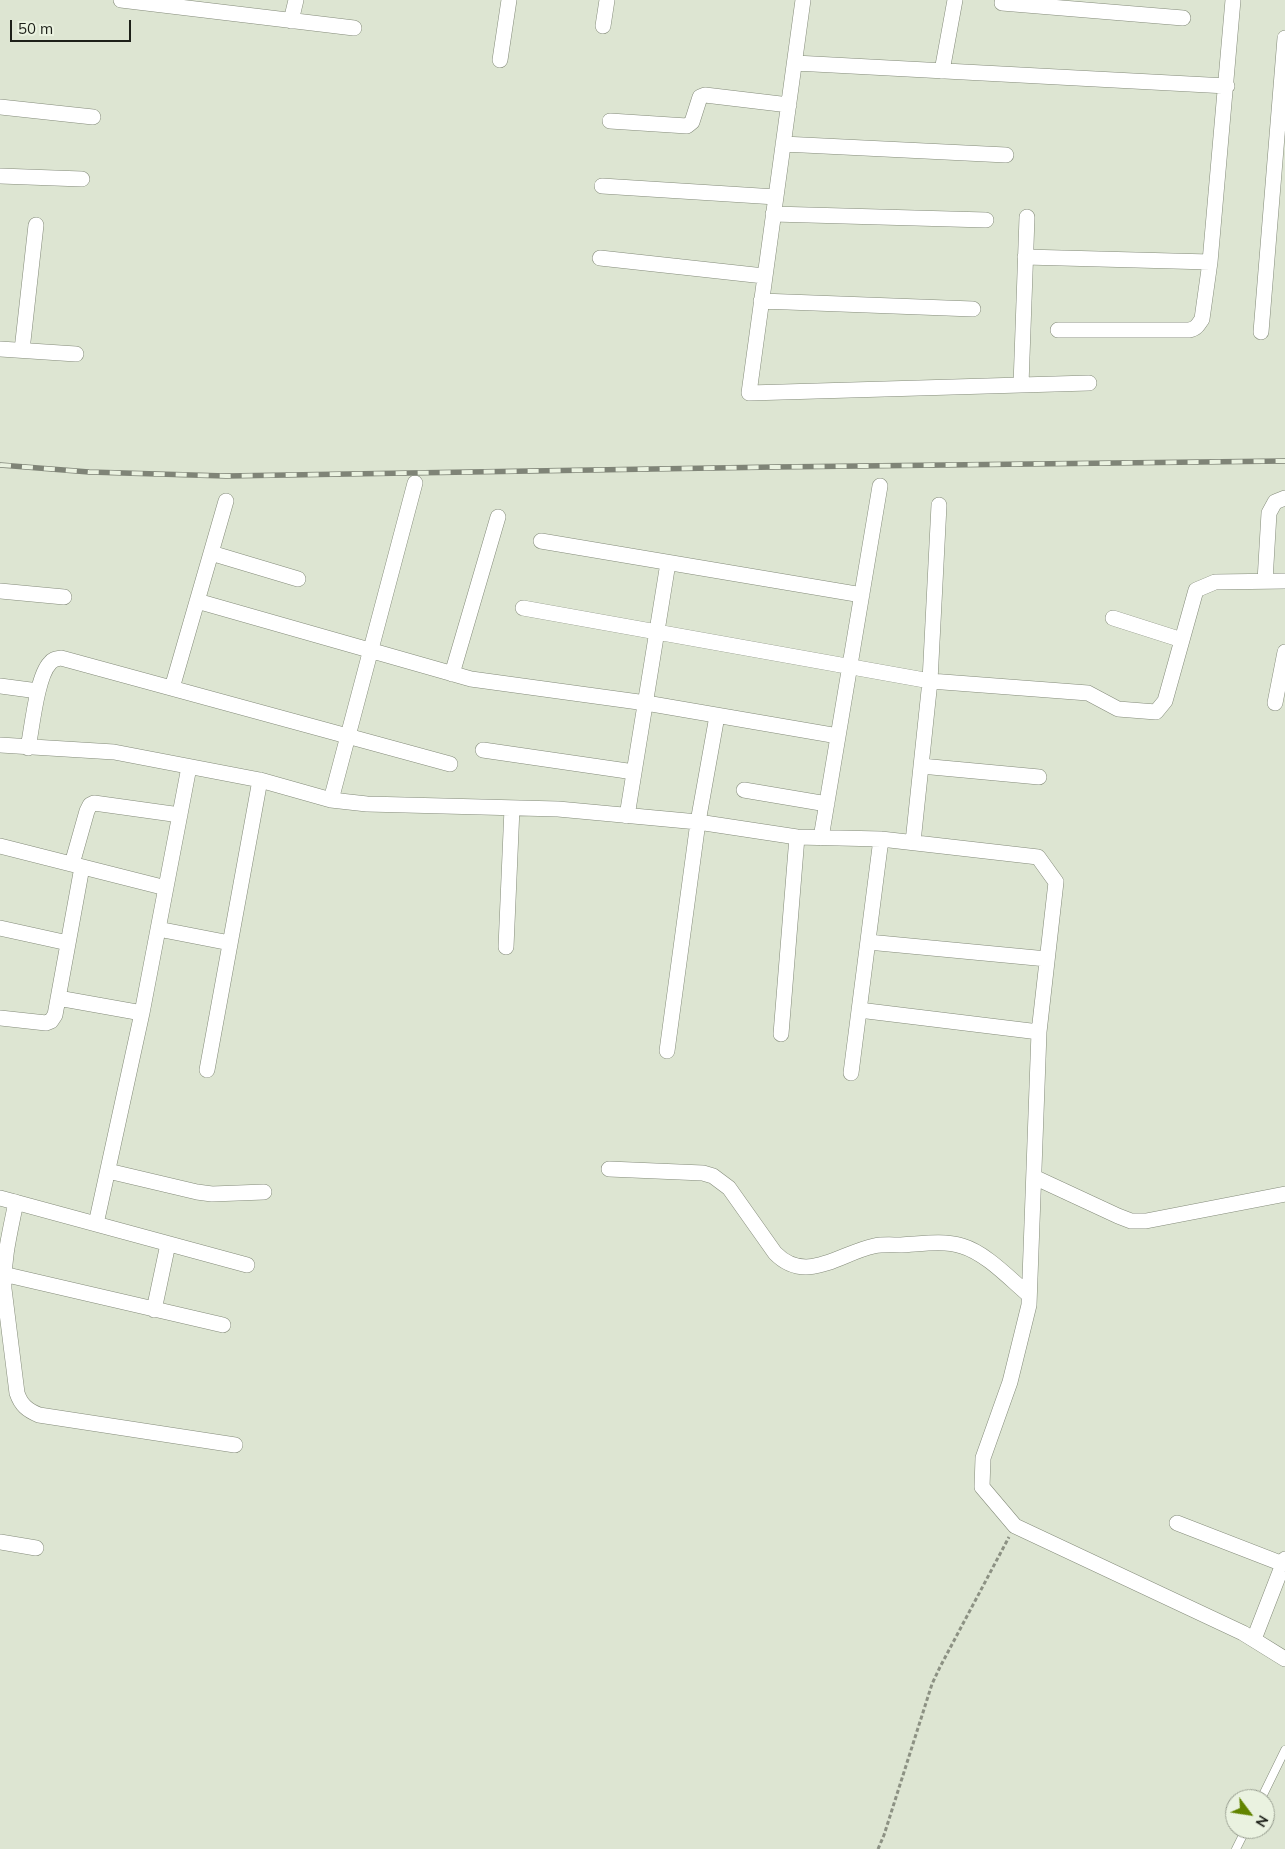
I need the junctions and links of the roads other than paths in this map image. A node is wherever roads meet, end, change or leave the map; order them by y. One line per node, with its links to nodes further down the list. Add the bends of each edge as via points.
1 (120, 0): 8 (street)
2 (296, 0): 13 (street)
3 (509, 0): 17 (street)
4 (607, 0): 14 (street)
5 (803, 0): 18 (street)
6 (955, 0): 19 (street)
7 (1233, 0): 20 (street)
8 (159, 2): 13 (street)
9 (1002, 3): 10 (street)
10 (1074, 5): 11 (street)
11 (1137, 7): 12 (street)
12 (1183, 18)
13 (291, 21): 15 (street)
14 (603, 26)
15 (354, 28)
16 (1285, 38): 30 (street)
17 (500, 60)
18 (795, 63): 19 (street); 21 (street)
19 (942, 71): 20 (street)
20 (1227, 86): 38 (street)
21 (789, 106): 24 (street, via 706,95 700,97 692,122 687,126); 25 (street)
22 (0, 108): 23 (street)
23 (94, 117)
24 (610, 121)
25 (783, 144): 26 (street); 31 (street)
26 (1006, 155)
27 (0, 176): 28 (street)
28 (82, 179)
29 (602, 186): 31 (street)
30 (1279, 190): 43 (street)
31 (776, 197): 32 (street)
32 (773, 214): 34 (street); 39 (street)
33 (1026, 217): 36 (street)
34 (986, 220)
35 (36, 225): 45 (street)
36 (1025, 257): 38 (street); 48 (street)
37 (600, 258): 39 (street)
38 (1210, 262): 42 (street, via 1202,319 1194,329)
39 (764, 276): 40 (street)
40 (761, 301): 41 (street); 48 (street, via 749,393)
41 (974, 309)
42 (1058, 330)
43 (1261, 332)
44 (0, 348): 45 (street)
45 (22, 350): 46 (street)
46 (76, 354)
47 (1089, 383): 48 (street)
48 (1021, 385)
49 (415, 483): 69 (street)
50 (880, 486): 62 (street)
51 (1285, 498): 59 (street, via 1275,502 1269,513)
52 (226, 501): 56 (street)
53 (939, 505): 73 (street)
54 (498, 517): 72 (street)
55 (541, 542): 57 (street)
56 (211, 553): 58 (street); 64 (street)
57 (668, 563): 62 (street); 67 (street)
58 (298, 579)
59 (1265, 581): 60 (street); 68 (street, via 1215,582 1196,590)
60 (1285, 581)
61 (0, 591): 63 (street)
62 (862, 596): 71 (street)
63 (64, 597)
64 (197, 601): 69 (street); 75 (street)
65 (523, 608): 67 (street)
66 (1113, 618): 68 (street)
67 (657, 632): 71 (street); 77 (street)
68 (1182, 640): 73 (street, via 1165,701 1156,712 1118,709 1088,693)
69 (371, 649): 72 (street); 80 (street)
70 (1285, 652): 78 (street)
71 (850, 666): 73 (street); 81 (street)
72 (452, 674): 77 (street, via 488,682)
73 (930, 681): 86 (street)
74 (0, 686): 76 (street)
75 (172, 688): 76 (street, via 61,658 47,666); 80 (street)
76 (38, 691): 83 (street)
77 (646, 703): 79 (street); 88 (street)
78 (1275, 703)
79 (717, 716): 81 (street); 97 (street)
80 (347, 736): 85 (street); 92 (street)
81 (838, 736): 93 (street)
82 (0, 745): 83 (street)
83 (28, 748): 87 (street, via 114,752)
84 (483, 750): 88 (street)
85 (450, 764)
86 (921, 766): 89 (street); 101 (street)
87 (189, 768): 90 (street); 95 (street)
88 (634, 772): 96 (street)
89 (1039, 777)
90 (260, 780): 92 (street); 109 (street)
91 (744, 790): 93 (street)
92 (331, 800): 94 (street)
93 (827, 804): 99 (street)
94 (512, 808): 96 (street); 110 (street)
95 (180, 815): 103 (street, via 94,803 87,811); 104 (street)
96 (627, 816): 97 (street)
97 (698, 822): 98 (street); 118 (street)
98 (797, 837): 99 (street); 117 (street)
99 (821, 838): 100 (street)
100 (881, 839): 101 (street); 107 (street)
101 (913, 842): 111 (street, via 1038,857 1056,882)
102 (0, 846): 103 (street)
103 (77, 865): 104 (street); 108 (street)
104 (166, 888): 106 (street)
105 (0, 928): 108 (street)
106 (158, 929): 109 (street); 114 (street)
107 (868, 942): 111 (street); 113 (street)
108 (68, 943): 112 (street)
109 (230, 943): 119 (street)
110 (506, 947)
111 (1047, 959): 116 (street)
112 (58, 998): 114 (street); 115 (street, via 55,1015 46,1023)
113 (860, 1010): 116 (street); 120 (street)
114 (142, 1013): 122 (street)
115 (0, 1018)
116 (1039, 1032): 123 (street)
117 (781, 1034)
118 (667, 1051)
119 (207, 1070)
120 (852, 1073)
121 (609, 1169): 132 (street, via 713,1176 729,1188 775,1253 794,1266 816,1266 875,1246 951,1244 973,1249)
122 (108, 1171): 124 (street, via 197,1192); 128 (street)
123 (1034, 1177): 125 (street, via 1131,1221 1146,1221); 132 (street)
124 (264, 1192)
125 (1285, 1194)
126 (0, 1198): 127 (street)
127 (16, 1202): 128 (street); 131 (street)
128 (96, 1224): 129 (street)
129 (168, 1244): 130 (street); 133 (street)
130 (247, 1265)
131 (3, 1274): 133 (street); 135 (street, via 17,1393 28,1411)
132 (1029, 1295): 141 (street, via 1010,1382 983,1458 982,1487 1014,1526)
133 (154, 1310): 134 (street)
134 (223, 1326)
135 (235, 1445)
136 (1178, 1523): 139 (street)
137 (0, 1542): 138 (street)
138 (36, 1548)
139 (1284, 1562): 140 (street)
140 (1279, 1593): 141 (street)
141 (1254, 1639): 142 (street)
142 (1285, 1659)
143 (1285, 1750): 144 (lane)
144 (1266, 1789)

